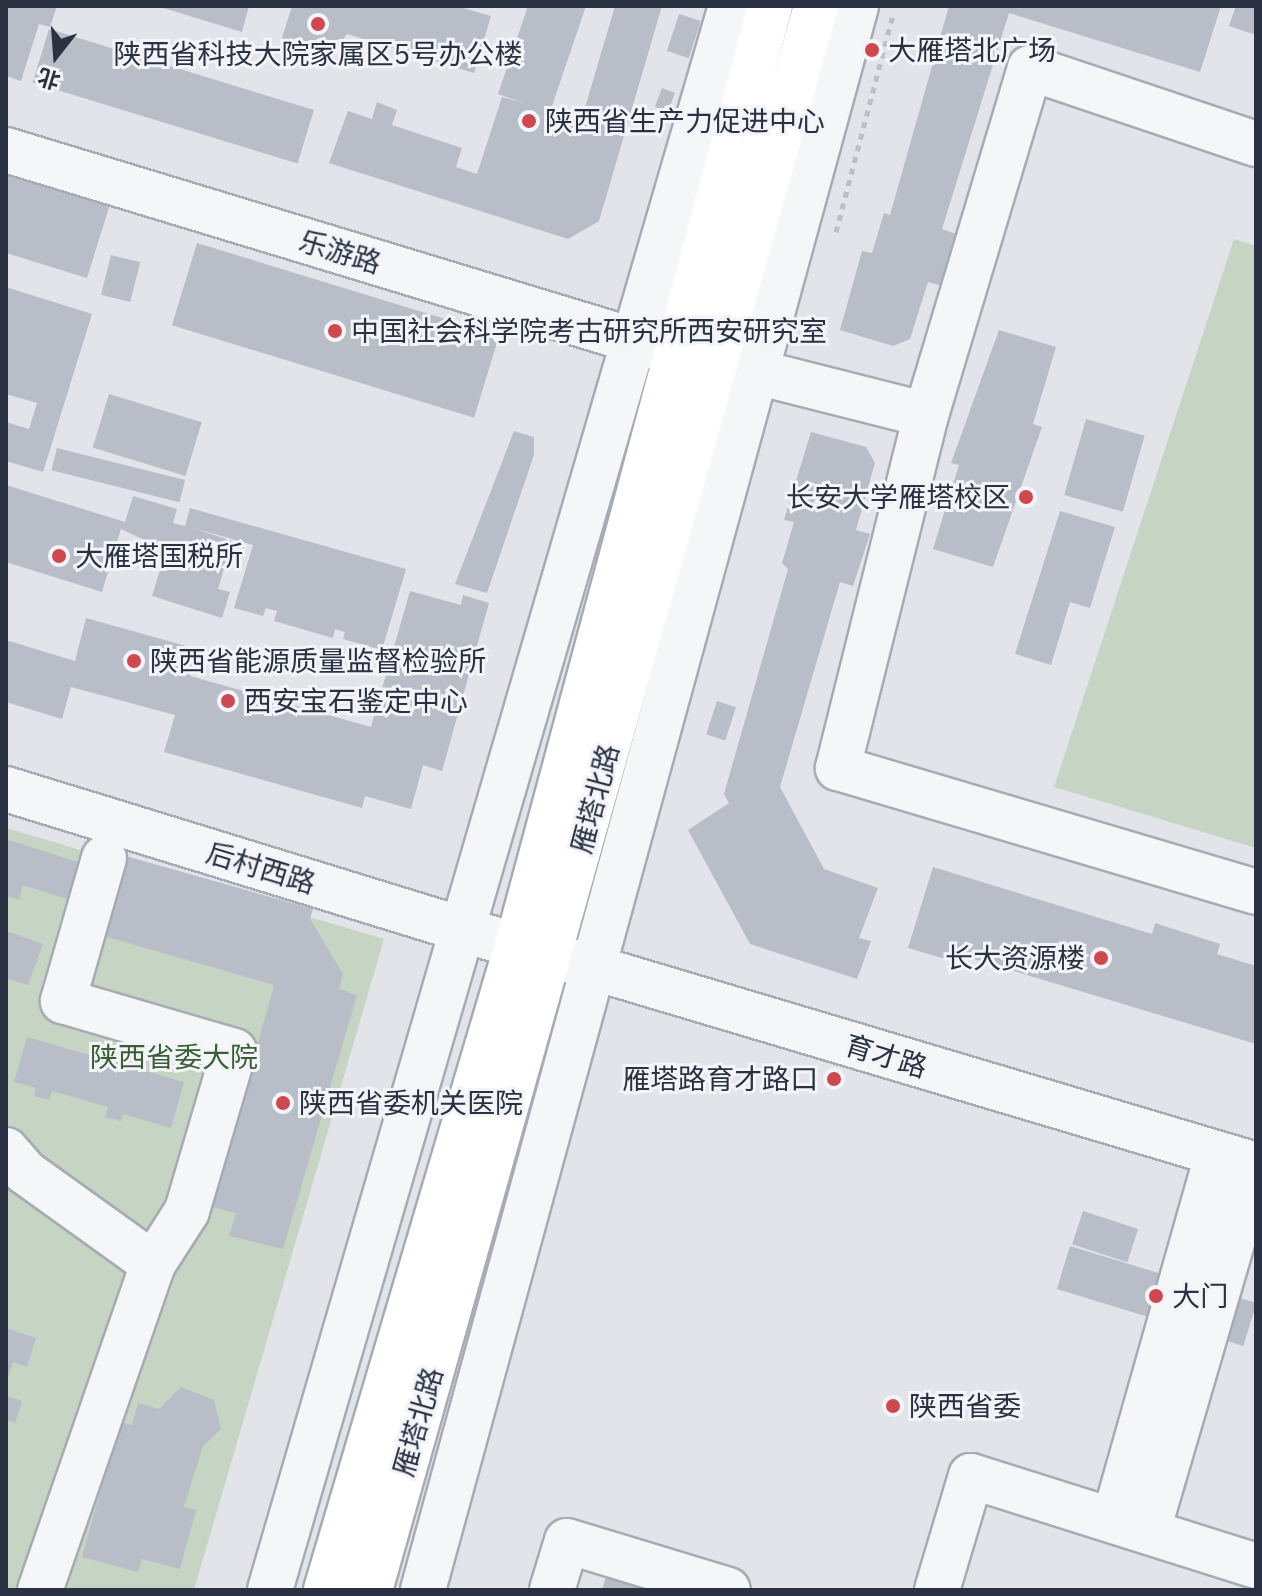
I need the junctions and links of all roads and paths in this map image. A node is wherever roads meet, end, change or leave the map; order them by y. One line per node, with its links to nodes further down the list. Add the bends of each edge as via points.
1 (731, 6): 7 (street)
2 (770, 6): 7 (main road, 雁塔北路)
3 (816, 6): 7 (main road, 雁塔北路)
4 (856, 6): 7 (street)
5 (1256, 144): 8 (street, via 1030,68)
6 (6, 150): 7 (street, 乐游路)
7 (695, 357): 8 (street, 乐游路); 12 (street); 13 (main road, 雁塔北路); 14 (street)
8 (926, 415): 11 (street, via 838,768)
9 (6, 789): 12 (street, 后村西路)
10 (104, 858): 17 (street, via 63,1001 234,1051 187,1211)
11 (1256, 892)
12 (466, 931): 13 (street, 后村西路); 21 (street)
13 (534, 950): 14 (street, 育才路); 22 (main road, 雁塔北路); 23 (main road, 雁塔北路)
14 (594, 968): 16 (street, 育才路); 24 (street)
15 (6, 1150): 17 (street, via 25,1172)
16 (1243, 1162): 18 (street)
17 (153, 1264): 20 (street)
18 (1131, 1523): 19 (street); 27 (street, via 971,1476)
19 (1256, 1566)
20 (40, 1590)
21 (270, 1590)
22 (326, 1590)
23 (370, 1590)
24 (423, 1590)
25 (552, 1590): 26 (street, via 567,1541)
26 (728, 1590)
27 (937, 1590)

